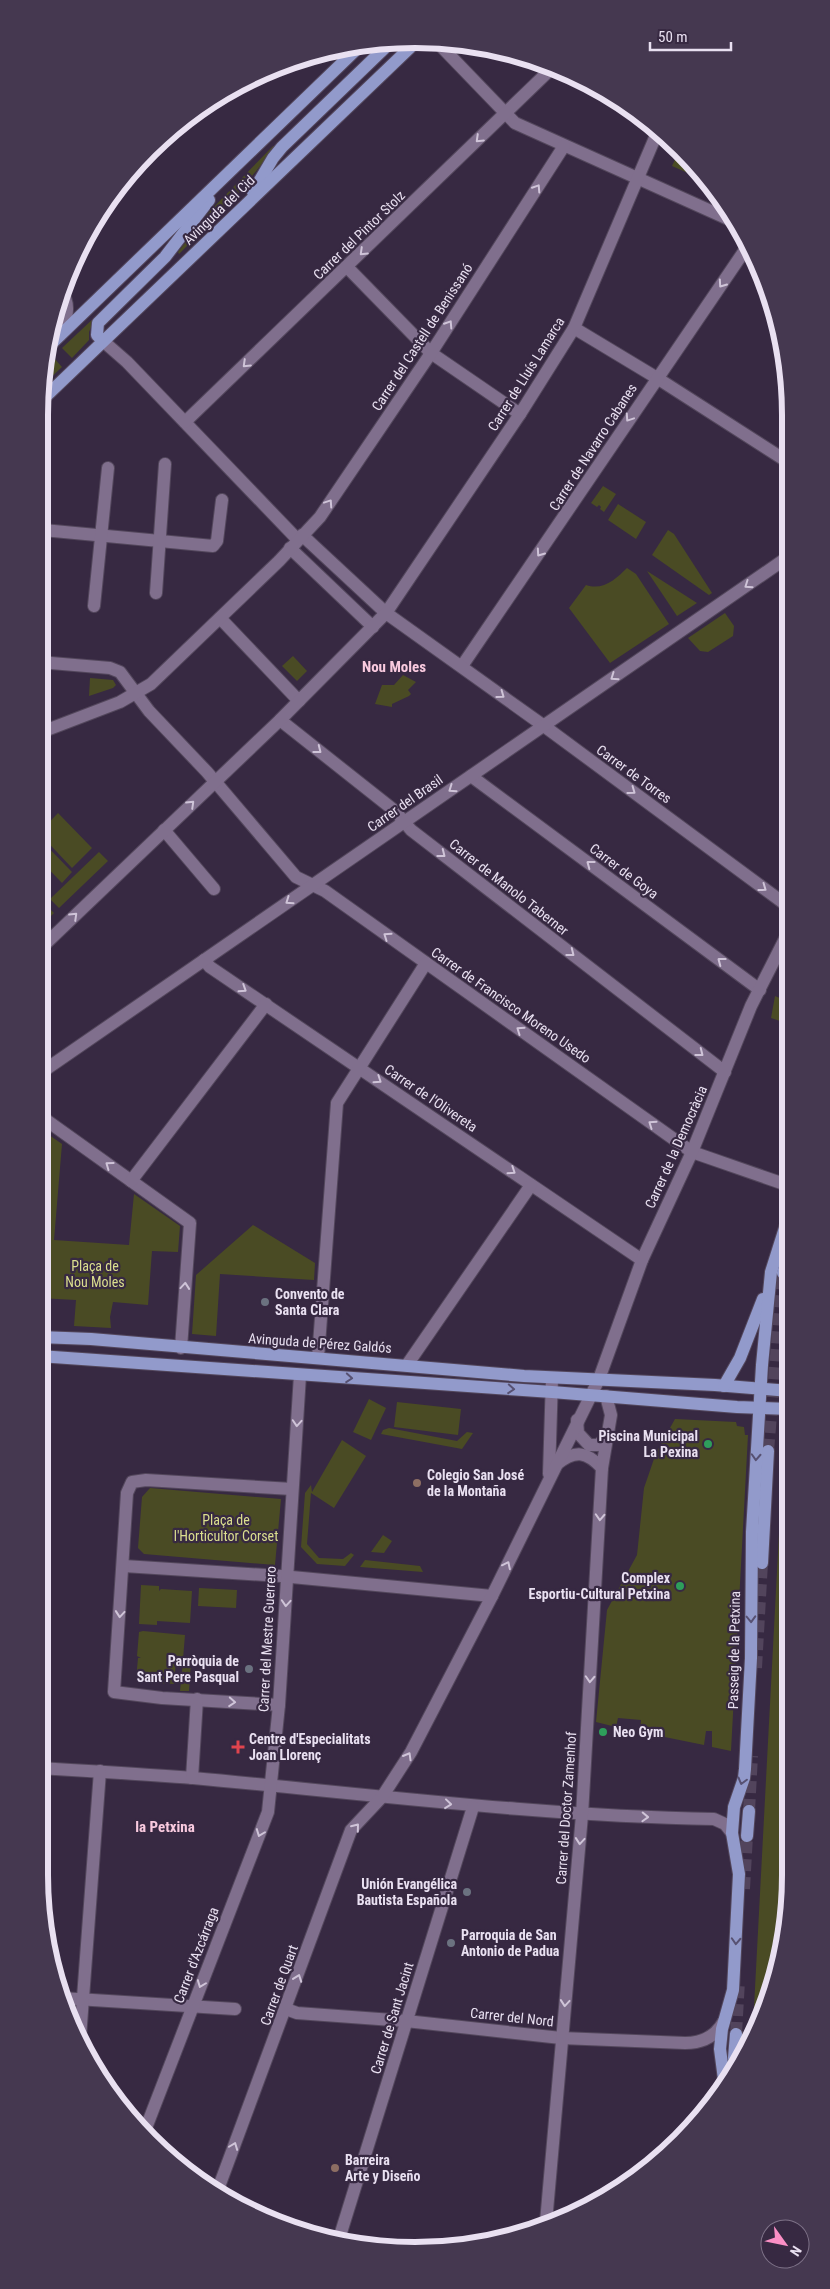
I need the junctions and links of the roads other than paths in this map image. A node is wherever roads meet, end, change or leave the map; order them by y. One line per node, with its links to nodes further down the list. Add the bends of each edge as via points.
1 (410, 48): 11 (main road, Avinguda del Cid)
2 (384, 49): 11 (main road, via 282,147)
3 (443, 49): 6 (street)
4 (352, 53): 9 (main road, Avinguda del Cid)
5 (548, 72): 6 (street, Carrer del Pintor Stolz)
6 (505, 113): 8 (street, via 515,122); 14 (street, Carrer del Pintor Stolz, one-way to 14)
7 (655, 137): 10 (street, Carrer de Lluís Lamarca)
8 (564, 146): 10 (street); 20 (street, Carrer del Castell de Benissanó, one-way to 8)
9 (226, 175): 17 (main road, Avinguda del Cid); 19 (main road, via 166,258 98,323 97,334)
10 (638, 179): 12 (street); 16 (street, Carrer de Lluís Lamarca)
11 (246, 205): 19 (main road, Avinguda del Cid)
12 (725, 218)
13 (744, 251): 21 (street, Carrer de Navarro Cabanes, one-way to 21)
14 (347, 267): 20 (street); 24 (street, Carrer del Pintor Stolz, one-way to 24)
15 (66, 301): 17 (street, via 66,322)
16 (574, 328): 21 (street); 23 (street, Carrer de Lluís Lamarca)
17 (60, 336): 18 (main road, Avinguda del Cid)
18 (56, 340)
19 (103, 341): 22 (main road, Avinguda del Cid); 24 (street)
20 (431, 353): 23 (street); 31 (street, Carrer del Castell de Benissanó, one-way to 20, via 320,517)
21 (656, 378): 25 (street); 40 (street, Carrer de Navarro Cabanes, one-way to 40)
22 (48, 394)
23 (520, 414): 36 (street, Carrer de Lluís Lamarca)
24 (185, 422): 31 (street)
25 (782, 458)
26 (165, 464): 32 (street)
27 (108, 468): 30 (street)
28 (222, 500): 32 (street, via 215,545)
29 (48, 531): 30 (street)
30 (100, 536): 32 (street); 35 (street)
31 (297, 541): 36 (street, Carrer de Torres); 37 (street, Carrer del Castell de Benissanó); 38 (street)
32 (160, 542): 34 (street)
33 (782, 561): 44 (street, Carrer del Brasil, one-way to 44)
34 (156, 593)
35 (94, 606)
36 (386, 613): 38 (street, Carrer de Lluís Lamarca); 40 (street, Carrer de Torres)
37 (220, 618): 41 (street, Carrer del Castell de Benissanó, via 151,684); 42 (street)
38 (372, 627): 42 (street, Carrer de Lluís Lamarca)
39 (48, 663): 41 (street, Carrer de Francisco Moreno Usedo, via 110,668 120,672)
40 (462, 666): 44 (street, Carrer de Torres, one-way to 44)
41 (135, 694): 45 (street, Carrer del Castell de Benissanó); 47 (street, Carrer de Francisco Moreno Usedo)
42 (299, 701): 43 (street, Carrer de Lluís Lamarca)
43 (280, 720): 47 (street, Carrer de Lluís Lamarca); 48 (street, Carrer de Manolo Taberner, one-way to 48, via 395,811)
44 (544, 726): 46 (street, Carrer del Brasil); 52 (street, Carrer de Torres, one-way to 52)
45 (48, 730)
46 (471, 776): 48 (street, Carrer del Brasil, one-way to 48); 57 (street, Carrer de Goya, one-way to 46)
47 (214, 782): 49 (street, Carrer de Lluís Lamarca, one-way to 47); 50 (street, Carrer de Francisco Moreno Usedo, via 296,877)
48 (404, 822): 50 (street, Carrer del Brasil); 61 (street, Carrer de Manolo Taberner, one-way to 61)
49 (164, 830): 51 (street); 53 (street, Carrer de Lluís Lamarca, one-way to 49)
50 (313, 885): 55 (street, Carrer del Brasil, one-way to 55); 56 (street, Carrer de Francisco Moreno Usedo, one-way to 50)
51 (214, 889)
52 (782, 902)
53 (48, 941)
54 (782, 945): 57 (street, Carrer de la Democràcia)
55 (204, 960): 58 (street, Carrer de l'Olivereta, one-way to 58); 59 (street, Carrer del Brasil)
56 (426, 963): 60 (street); 63 (street, Carrer de Francisco Moreno Usedo, one-way to 56)
57 (760, 990): 61 (street, Carrer de la Democràcia)
58 (266, 1004): 60 (street, Carrer de l'Olivereta); 64 (street)
59 (48, 1068)
60 (360, 1068): 66 (street, Carrer de l'Olivereta, one-way to 66); 74 (street, via 337,1103)
61 (725, 1072): 63 (street, Carrer de la Democràcia)
62 (48, 1121): 64 (street, one-way to 62)
63 (692, 1152): 65 (street, Carrer de Francisco Moreno Usedo); 68 (street, Carrer de la Democràcia)
64 (131, 1181): 72 (street, one-way to 64, via 190,1223)
65 (782, 1183)
66 (531, 1184): 68 (street, Carrer de l'Olivereta); 75 (street)
67 (782, 1250): 70 (main road, Passeig de la Petxina)
68 (642, 1260): 78 (street, Carrer de la Democràcia)
69 (782, 1265): 70 (main road, Passeig de la Petxina)
70 (777, 1273): 79 (main road, via 740,1358); 80 (main road, Passeig de la Petxina)
71 (48, 1337): 72 (main road, Avinguda de Pérez Galdós)
72 (181, 1348): 74 (main road, Avinguda de Pérez Galdós)
73 (48, 1357): 76 (main road)
74 (318, 1358): 75 (main road, Avinguda de Pérez Galdós)
75 (408, 1365): 77 (main road, Avinguda de Pérez Galdós)
76 (300, 1375): 82 (main road, one-way to 82); 93 (street, Carrer del Mestre Guerrero, one-way to 93)
77 (552, 1378): 78 (main road, Avinguda de Pérez Galdós); 82 (street)
78 (599, 1379): 79 (main road, Avinguda de Pérez Galdós); 83 (street)
79 (724, 1386): 80 (main road, Avinguda de Pérez Galdós)
80 (760, 1388): 81 (main road, Avinguda de Pérez Galdós); 85 (main road, Passeig de la Petxina)
81 (782, 1390)
82 (552, 1392): 83 (main road); 92 (street)
83 (590, 1395): 84 (main road); 87 (street)
84 (606, 1396): 85 (main road); 88 (street, Carrer del Doctor Zamenhof, via 611,1416)
85 (759, 1408): 86 (main road); 108 (main road, Passeig de la Petxina, one-way to 108, via 745,1769 734,1806)
86 (782, 1409)
87 (577, 1420): 88 (street, via 578,1432 589,1445 598,1445); 90 (street, Carrer de Quart)
88 (607, 1437): 91 (street, Carrer del Doctor Zamenhof)
89 (768, 1452): 94 (main road)
90 (557, 1464): 91 (street, via 578,1454 589,1457); 92 (street, Carrer de Quart)
91 (602, 1468): 107 (street, Carrer del Doctor Zamenhof, one-way to 107)
92 (547, 1484): 97 (street, Carrer de Quart, one-way to 92)
93 (292, 1489): 95 (street, via 146,1480 132,1482 127,1494); 96 (street, Carrer del Mestre Guerrero)
94 (762, 1563)
95 (124, 1566): 96 (street); 98 (street, one-way to 98, via 114,1692)
96 (288, 1576): 97 (street); 99 (street, Carrer del Mestre Guerrero, one-way to 99)
97 (492, 1596): 104 (street, Carrer de Quart, one-way to 97, via 408,1756)
98 (197, 1699): 99 (street, one-way to 99); 102 (street)
99 (279, 1705): 103 (street, Carrer del Mestre Guerrero)
100 (48, 1768): 101 (street)
101 (100, 1771): 102 (street); 111 (street)
102 (192, 1778): 103 (street)
103 (271, 1786): 104 (street); 112 (street, Carrer d'Azcárraga, one-way to 112, via 268,1812)
104 (382, 1797): 105 (street, one-way to 105); 114 (street, Carrer de Quart, one-way to 104, via 352,1830)
105 (474, 1807): 107 (street); 116 (street, Carrer de Sant Jacint)
106 (749, 1811): 109 (main road)
107 (582, 1815): 108 (street, one-way to 108, via 714,1819 725,1824); 119 (street, Carrer del Doctor Zamenhof, one-way to 119)
108 (732, 1833): 115 (main road, Passeig de la Petxina, one-way to 115, via 740,1874 733,1990)
109 (747, 1836)
110 (69, 1999): 111 (street)
111 (83, 2000): 112 (street); 117 (street)
112 (192, 2007): 113 (street); 122 (street, Carrer d'Azcárraga)
113 (235, 2009)
114 (286, 2009): 116 (street, Carrer del Nord, via 297,2013); 123 (street, Carrer de Quart, one-way to 114)
115 (726, 2018): 119 (street, Carrer del Nord, via 716,2032 693,2043); 121 (main road, Passeig de la Petxina, via 720,2049)
116 (406, 2021): 119 (street, Carrer del Nord); 125 (street, Carrer de Sant Jacint)
117 (81, 2028)
118 (736, 2034): 120 (main road)
119 (562, 2038): 124 (street, Carrer del Doctor Zamenhof)
120 (734, 2056)
121 (723, 2074)
122 (147, 2125)
123 (220, 2185)
124 (546, 2217)
125 (341, 2233)

